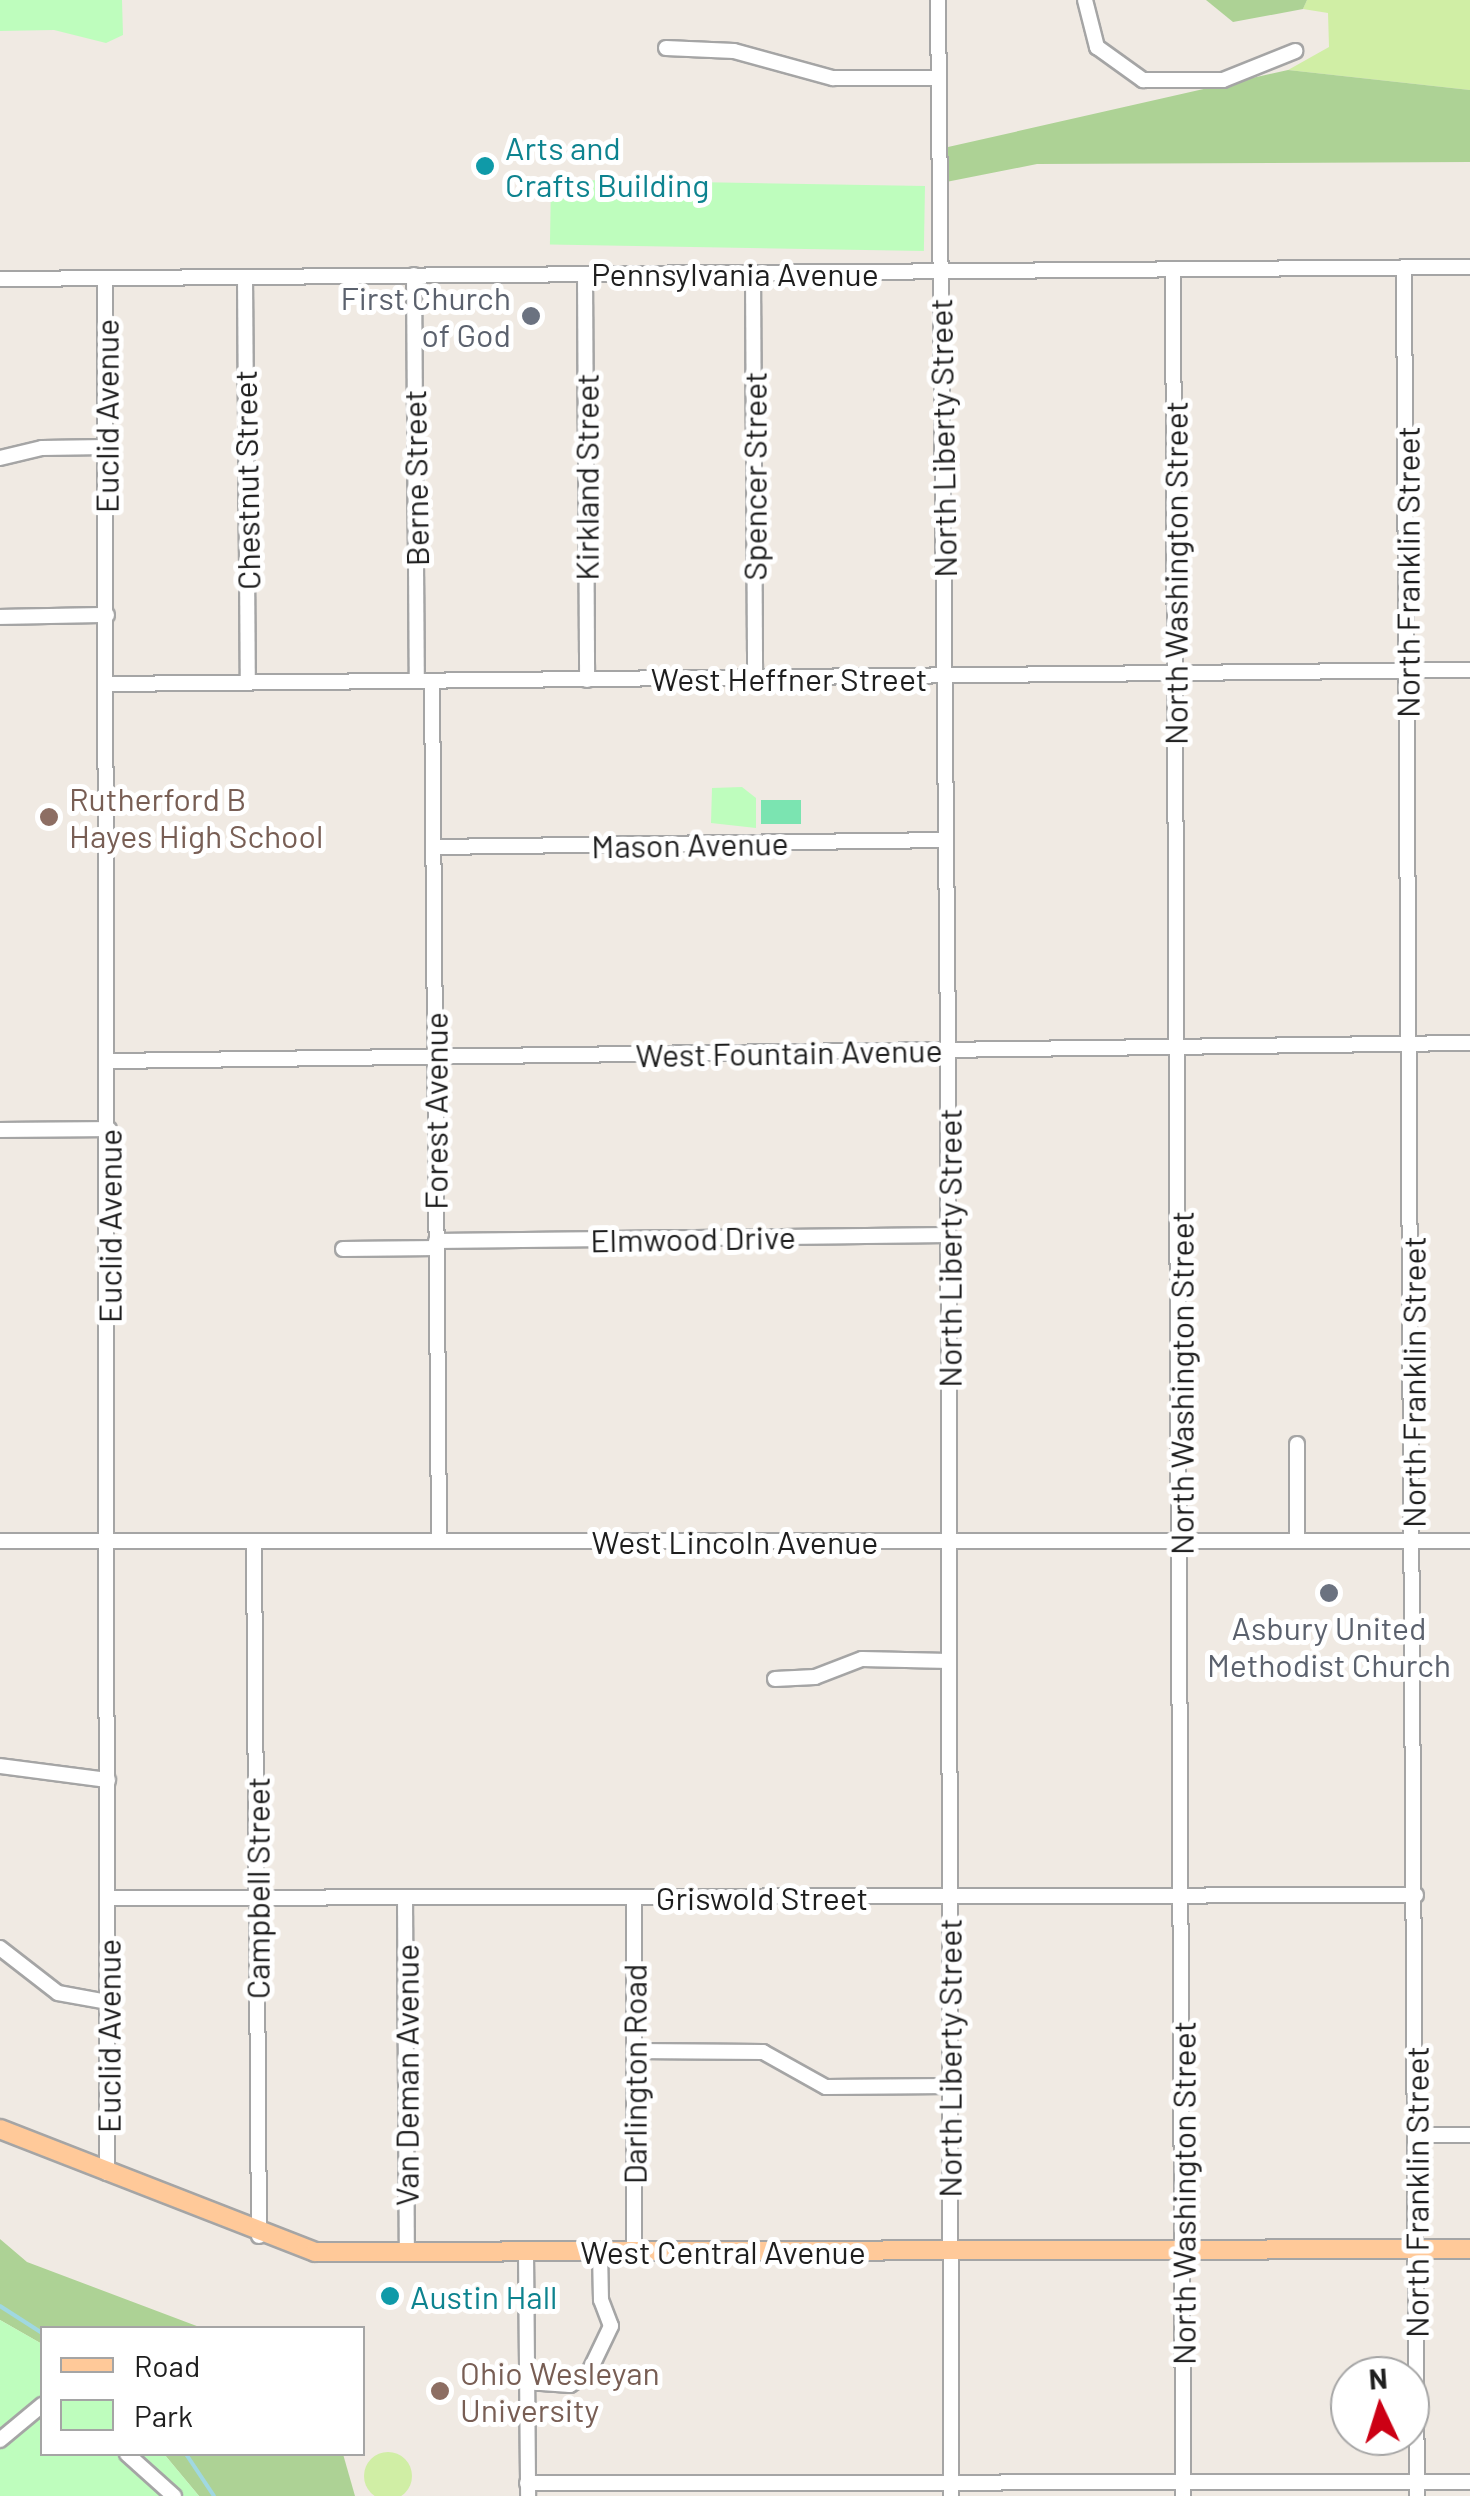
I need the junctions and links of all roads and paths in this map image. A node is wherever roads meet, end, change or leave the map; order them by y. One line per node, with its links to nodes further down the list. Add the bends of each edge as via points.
1 (938, 0): 5 (street, North Liberty Street)
2 (1085, 0): 4 (street, via 1097,47 1143,80 1222,80)
3 (666, 48): 5 (street, via 734,50 833,78)
4 (1295, 51)
5 (939, 78): 9 (street, North Liberty Street)
6 (1470, 266): 7 (street, Pennsylvania Avenue)
7 (1404, 267): 8 (street, Pennsylvania Avenue); 21 (street, North Franklin Street)
8 (1173, 269): 9 (street, Pennsylvania Avenue); 22 (street, North Washington Street)
9 (940, 271): 10 (street, Pennsylvania Avenue); 23 (street, North Liberty Street)
10 (753, 273): 11 (street, Pennsylvania Avenue); 24 (street, Spencer Street)
11 (586, 274): 12 (street, Pennsylvania Avenue); 25 (street, Kirkland Street)
12 (414, 276): 13 (street, Pennsylvania Avenue); 26 (street, Berne Street)
13 (245, 277): 14 (street, Pennsylvania Avenue); 27 (street, Chestnut Street)
14 (106, 278): 15 (street, Pennsylvania Avenue); 16 (street, Euclid Avenue)
15 (0, 279)
16 (106, 446): 17 (street, via 42,448); 18 (street, Euclid Avenue)
17 (0, 458)
18 (107, 615): 19 (street); 28 (street, Euclid Avenue)
19 (0, 617)
20 (1470, 670): 21 (street, West Heffner Street)
21 (1408, 671): 22 (street, West Heffner Street); 32 (street, North Franklin Street)
22 (1176, 674): 23 (street, West Heffner Street); 33 (street, North Washington Street)
23 (945, 677): 24 (street, West Heffner Street); 29 (street, North Liberty Street)
24 (755, 679): 25 (street, West Heffner Street)
25 (587, 680): 26 (street, West Heffner Street)
26 (425, 681): 27 (street, West Heffner Street); 30 (street, Forest Avenue)
27 (248, 683): 28 (street, West Heffner Street)
28 (107, 684): 36 (street, Euclid Avenue)
29 (946, 840): 30 (street, Mason Avenue); 34 (street, North Liberty Street)
30 (433, 848): 35 (street, Forest Avenue)
31 (1470, 1043): 32 (street, West Fountain Avenue)
32 (1410, 1044): 33 (street, West Fountain Avenue); 50 (street, North Franklin Street)
33 (1178, 1047): 34 (street, West Fountain Avenue); 48 (street, North Washington Street)
34 (948, 1050): 35 (street, West Fountain Avenue); 39 (street, North Liberty Street)
35 (435, 1057): 36 (street, West Fountain Avenue); 40 (street, Forest Avenue)
36 (109, 1061): 37 (street, Euclid Avenue)
37 (109, 1129): 38 (street); 44 (street, Euclid Avenue)
38 (0, 1130)
39 (948, 1235): 40 (street, Elmwood Drive); 47 (street, North Liberty Street)
40 (437, 1244): 41 (street, Elmwood Drive); 46 (street, Forest Avenue)
41 (343, 1249)
42 (1298, 1444): 49 (street)
43 (0, 1541): 44 (street, West Lincoln Avenue)
44 (108, 1541): 45 (street, West Lincoln Avenue); 55 (street, Euclid Avenue)
45 (254, 1541): 46 (street, West Lincoln Avenue); 62 (street, Campbell Street)
46 (439, 1541): 47 (street, West Lincoln Avenue)
47 (949, 1541): 48 (street, West Lincoln Avenue); 52 (street, North Liberty Street)
48 (1182, 1541): 49 (street, West Lincoln Avenue); 58 (street, North Washington Street)
49 (1298, 1541): 50 (street, West Lincoln Avenue)
50 (1414, 1541): 51 (street, West Lincoln Avenue); 56 (street, North Franklin Street)
51 (1470, 1541)
52 (949, 1661): 53 (street, via 862,1658 815,1676); 57 (street, North Liberty Street)
53 (775, 1679)
54 (0, 1766): 55 (street)
55 (108, 1780): 61 (street, Euclid Avenue)
56 (1416, 1895): 58 (street, Griswold Street); 68 (street, North Franklin Street)
57 (949, 1896): 58 (street, Griswold Street); 60 (street, Griswold Street); 66 (street, North Liberty Street)
58 (1183, 1896): 75 (street, North Washington Street)
59 (405, 1897): 60 (street, Griswold Street); 62 (street, Griswold Street); 76 (street, Van Deman Avenue)
60 (634, 1897): 65 (street, Darlington Road)
61 (108, 1898): 62 (street, Griswold Street); 64 (street, Euclid Avenue)
62 (256, 1899): 71 (street, Campbell Street)
63 (0, 1948): 64 (street, via 58,1994)
64 (108, 2002): 70 (street, Euclid Avenue)
65 (634, 2051): 66 (street, via 763,2052 826,2087); 79 (street, Darlington Road)
66 (949, 2086): 74 (street, North Liberty Street)
67 (0, 2129): 70 (main road, West Central Avenue)
68 (1416, 2135): 69 (street); 72 (street, North Franklin Street)
69 (1470, 2135)
70 (108, 2173): 71 (main road, West Central Avenue)
71 (259, 2236): 76 (main road, West Central Avenue, via 302,2251)
72 (1416, 2249): 73 (main road, West Central Avenue); 75 (main road, West Central Avenue); 89 (street, North Franklin Street)
73 (1470, 2249)
74 (950, 2250): 75 (main road, West Central Avenue); 79 (main road, West Central Avenue); 87 (street, North Liberty Street)
75 (1183, 2250): 88 (street, North Washington Street)
76 (407, 2252): 77 (main road, West Central Avenue)
77 (526, 2252): 78 (main road, West Central Avenue); 80 (street)
78 (600, 2252): 79 (main road, West Central Avenue); 80 (street, via 601,2300 611,2326 589,2372 570,2385)
79 (634, 2252)
80 (527, 2382): 85 (street)
81 (40, 2407): 82 (street)
82 (0, 2440)
83 (129, 2456): 90 (street)
84 (1470, 2482): 89 (street)
85 (528, 2489): 86 (street)
86 (718, 2489): 87 (street)
87 (951, 2489): 88 (street)
88 (1183, 2489): 89 (street)
89 (1417, 2489)
90 (174, 2496)

